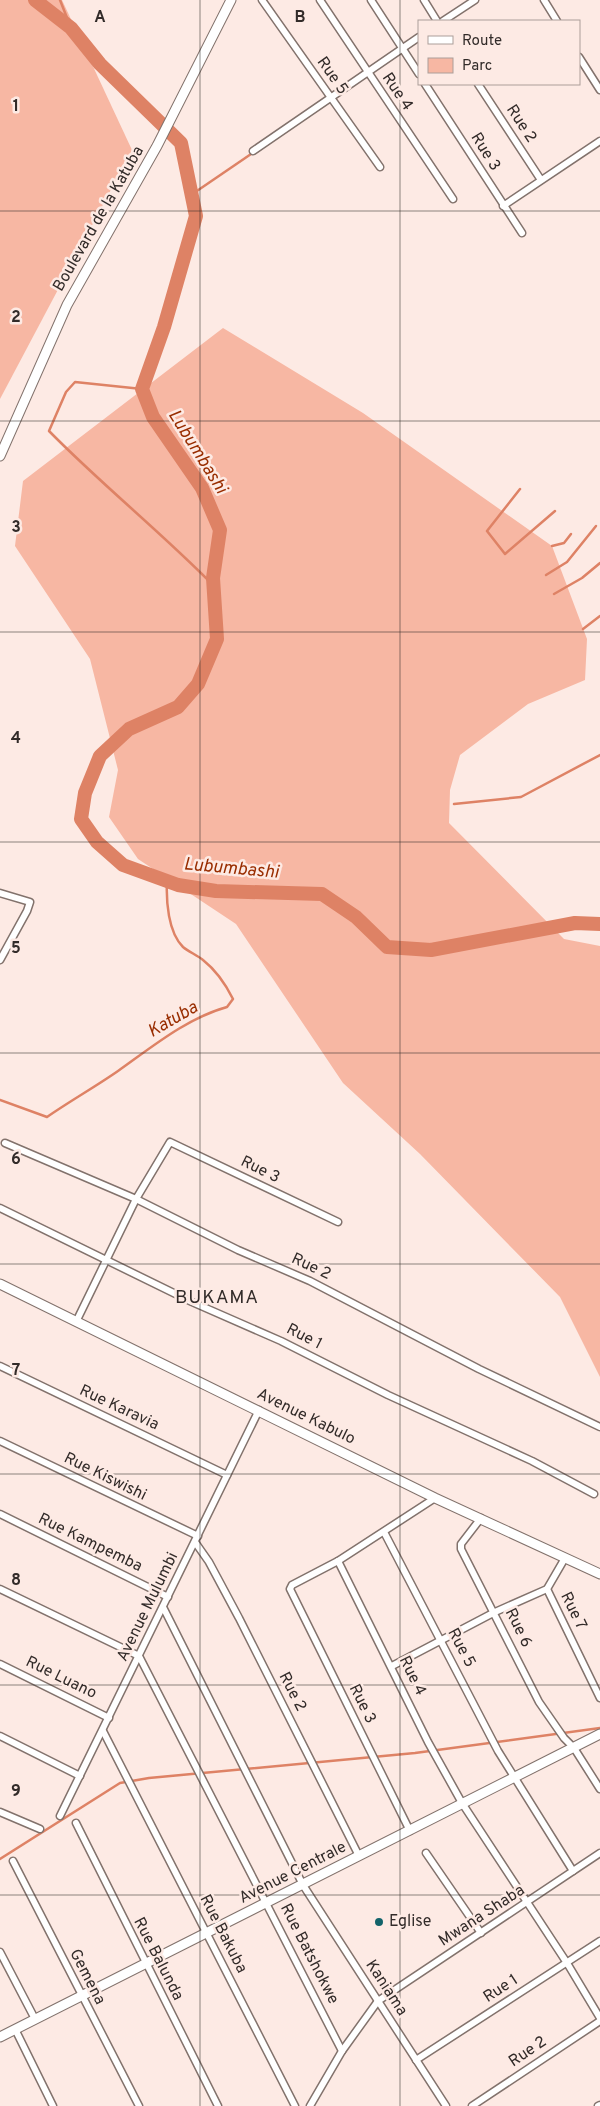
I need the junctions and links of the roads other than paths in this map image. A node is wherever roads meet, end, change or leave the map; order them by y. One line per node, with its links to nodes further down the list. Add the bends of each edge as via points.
1 (232, 0): 27 (street, Boulevard de la Katuba, via 157,146 67,304)
2 (262, 0): 19 (street, Rue 5)
3 (320, 0): 14 (street, Rue 4)
4 (371, 0): 12 (street)
5 (424, 0): 8 (street)
6 (475, 0): 9 (street)
7 (544, 0): 10 (street)
8 (436, 20)
9 (445, 20)
10 (556, 20)
11 (418, 38): 12 (street)
12 (402, 48): 14 (street); 15 (street)
13 (580, 59): 18 (street)
14 (367, 72): 19 (street); 24 (street, Rue 4)
15 (418, 72)
16 (426, 85): 25 (street, Rue 3)
17 (479, 85): 23 (street, Rue 2)
18 (600, 90)
19 (330, 98): 21 (street); 22 (street, Rue 5)
20 (600, 140): 23 (street)
21 (253, 151)
22 (380, 167)
23 (541, 180): 25 (street)
24 (453, 199)
25 (503, 206): 26 (street, Rue 3)
26 (522, 233)
27 (0, 456)
28 (0, 893): 29 (street, via 30,902)
29 (0, 960)
30 (5, 1143): 31 (street, Rue 2)
31 (136, 1199): 33 (street, Rue 3, via 170,1142); 34 (street); 39 (street, Rue 2, via 238,1250 310,1281 479,1369)
32 (0, 1208): 34 (street, Rue 1)
33 (338, 1222)
34 (107, 1259): 36 (street); 42 (street, Rue 1, via 532,1461)
35 (0, 1284): 36 (street, Avenue Kabulo)
36 (76, 1322): 38 (street, Avenue Kabulo)
37 (0, 1366): 41 (street, Rue Karavia)
38 (259, 1410): 41 (street, Avenue Mulumbi); 43 (street, Avenue Kabulo)
39 (600, 1427)
40 (0, 1441): 47 (street, Rue Kiswishi)
41 (228, 1475): 47 (street, Avenue Mulumbi)
42 (594, 1494)
43 (435, 1498): 45 (street, Avenue Kabulo); 46 (street)
44 (0, 1514): 53 (street, Rue Kampemba)
45 (481, 1518): 48 (street, Avenue Kabulo); 55 (street, Rue 6, via 460,1549)
46 (384, 1532): 49 (street); 56 (street, Rue 5)
47 (196, 1539): 53 (street, Avenue Mulumbi); 77 (street, Rue 2)
48 (564, 1558): 50 (street, Avenue Kabulo); 52 (street)
49 (338, 1561): 59 (street, Rue 4); 74 (street, Rue 3, via 292,1584 290,1588)
50 (600, 1574)
51 (0, 1589): 57 (street)
52 (547, 1589): 55 (street); 60 (street, Rue 7)
53 (168, 1597): 54 (street, Avenue Mulumbi)
54 (163, 1607): 57 (street, Avenue Mulumbi); 80 (street)
55 (495, 1612): 56 (street); 65 (street, Rue 6, via 539,1702)
56 (442, 1640): 59 (street); 67 (street, Rue 5)
57 (139, 1656): 61 (street, Avenue Mulumbi); 81 (street, Rue Batshokwe)
58 (0, 1664): 61 (street, Rue Luano)
59 (392, 1666): 69 (street, Rue 4, via 428,1742)
60 (600, 1698)
61 (109, 1718): 62 (street, Avenue Mulumbi)
62 (103, 1731): 66 (street, Avenue Mulumbi); 83 (street, Rue Bakuba)
63 (600, 1734): 65 (street, Avenue Centrale)
64 (0, 1736): 66 (street)
65 (574, 1748): 67 (street, Avenue Centrale); 68 (street, Rue 6)
66 (80, 1776): 71 (street, Avenue Mulumbi)
67 (514, 1778): 69 (street, Avenue Centrale); 79 (street, Rue 5)
68 (600, 1788)
69 (462, 1803): 74 (street, Avenue Centrale); 82 (street, Rue 4)
70 (0, 1812): 73 (street)
71 (60, 1816)
72 (76, 1823): 88 (street, Rue Balunda)
73 (40, 1829)
74 (410, 1831): 77 (street, Avenue Centrale)
75 (600, 1852): 79 (street, Mwana Shaba)
76 (426, 1853): 84 (street)
77 (359, 1856): 80 (street, Avenue Centrale)
78 (13, 1861): 89 (street, Gemena)
79 (573, 1871): 82 (street, Mwana Shaba)
80 (303, 1885): 81 (street, Avenue Centrale); 90 (street, Kaniama)
81 (267, 1903): 83 (street, Avenue Centrale); 95 (street, Rue Batshokwe)
82 (526, 1903): 84 (street, Mwana Shaba); 87 (street, Rue 4)
83 (207, 1932): 88 (street, Avenue Centrale); 100 (street, Rue Bakuba)
84 (481, 1933): 90 (street, Mwana Shaba)
85 (600, 1941): 87 (street, Rue 1)
86 (0, 1952): 91 (street)
87 (567, 1963): 92 (street, Rue 4); 96 (street, Rue 1)
88 (145, 1964): 89 (street, Avenue Centrale); 99 (street, Rue Balunda)
89 (81, 1996): 91 (street, Avenue Centrale); 98 (street, Gemena)
90 (378, 2001): 95 (street); 96 (street, Kaniama)
91 (36, 2019): 93 (street, Avenue Centrale)
92 (600, 2020): 103 (street, Rue 2)
93 (15, 2029): 94 (street, Avenue Centrale); 97 (street)
94 (0, 2037)
95 (342, 2051): 101 (street)
96 (416, 2060): 102 (street, Kaniama)
97 (53, 2106)
98 (138, 2106)
99 (218, 2106)
100 (295, 2106)
101 (310, 2106)
102 (446, 2106)
103 (472, 2106)

